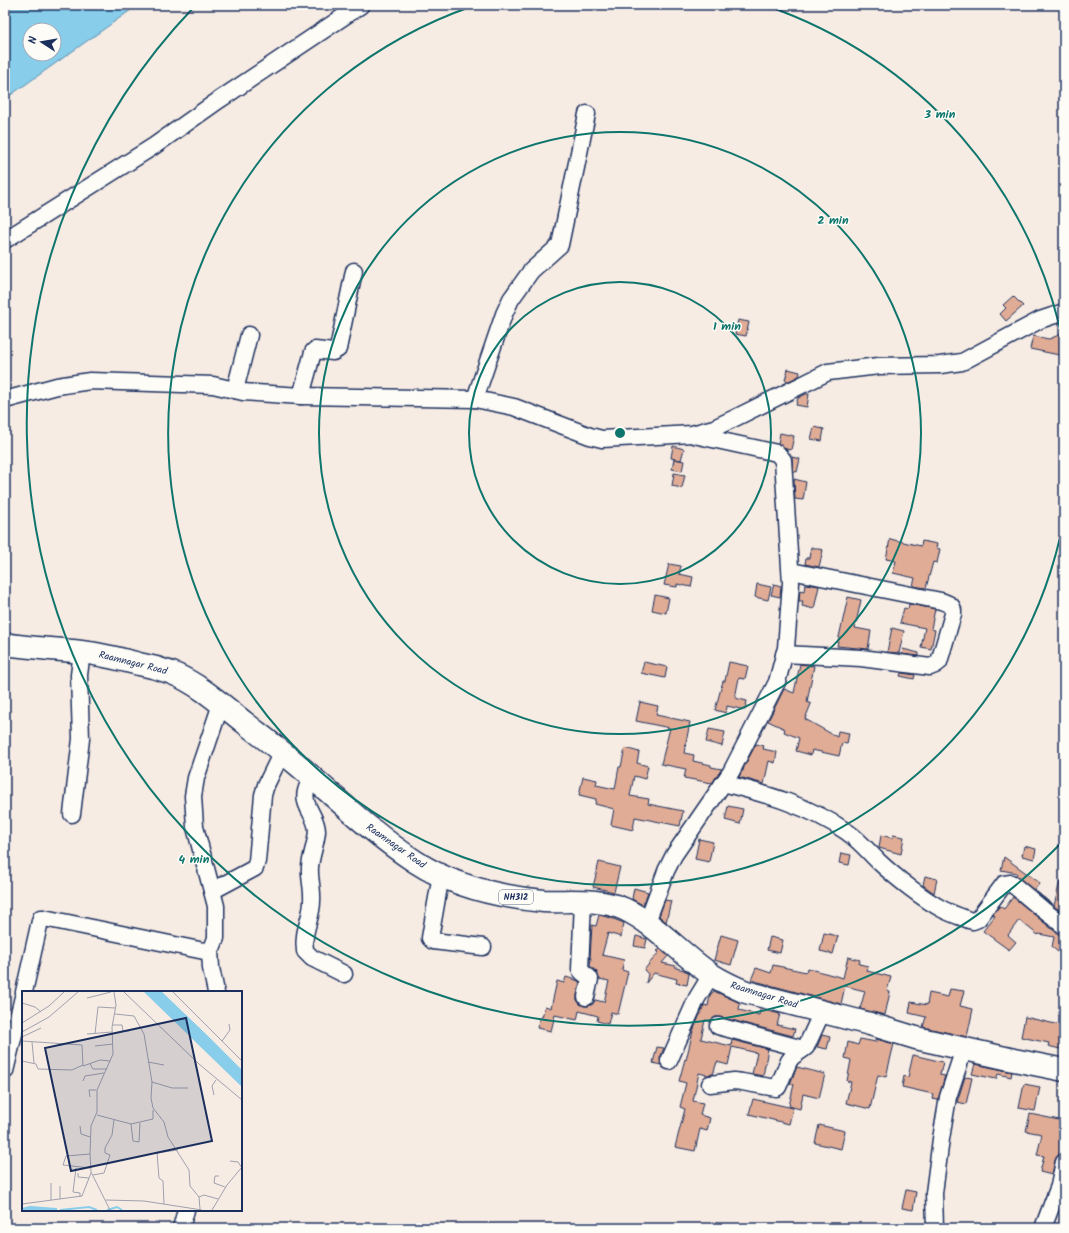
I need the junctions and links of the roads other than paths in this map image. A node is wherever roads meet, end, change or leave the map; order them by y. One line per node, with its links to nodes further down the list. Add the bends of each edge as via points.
1 (361, 5): 3 (street, via 154,146)
2 (587, 114): 9 (street, via 560,245 531,271 511,299)
3 (5, 240)
4 (354, 271): 8 (street, via 338,349 333,352 313,352)
5 (1064, 312): 11 (street, via 1040,320 962,362 879,366 828,372 714,428)
6 (249, 335): 7 (street)
7 (235, 390): 8 (street); 10 (street, via 213,385 90,381 57,386)
8 (301, 396): 9 (street)
9 (475, 399): 11 (street, via 514,407 602,439)
10 (5, 400)
11 (692, 434): 12 (street, via 777,453 783,460)
12 (790, 571): 15 (street); 15 (street, via 941,601 951,605 954,610 939,662 930,667 861,658)
13 (5, 644): 14 (highway, Raamnagar Road / NH312)
14 (82, 652): 16 (highway, Raamnagar Road / NH312, via 171,673 192,683); 20 (street, via 79,675 81,739)
15 (784, 654): 19 (street, via 777,682 768,703)
16 (221, 704): 17 (highway, Raamnagar Road / NH312); 22 (street, via 196,778 193,796 195,827)
17 (282, 752): 18 (highway, Raamnagar Road / NH312); 22 (street, via 263,795 255,868)
18 (312, 778): 21 (highway, Raamnagar Road / NH312, via 390,843); 28 (street, via 305,796 314,816 317,834 310,866 312,901 304,935 305,952)
19 (723, 783): 24 (street, via 674,855); 25 (street, via 787,802 846,831 912,889 943,909 969,920 978,919 1004,884 1012,884)
20 (72, 814)
21 (441, 875): 23 (highway, Raamnagar Road / NH312, via 493,893 546,901); 26 (street, via 430,938 432,941)
22 (212, 891): 27 (street, via 217,924 216,938)
23 (583, 902): 24 (highway, Raamnagar Road / NH312, via 623,909); 32 (street, via 580,969 590,979)
24 (646, 922): 29 (highway, Raamnagar Road / NH312)
25 (1064, 926)
26 (483, 947)
27 (210, 950): 30 (street, via 204,951 41,918); 31 (street)
28 (344, 974)
29 (711, 975): 34 (highway, Raamnagar Road / NH312, via 746,992); 38 (street, via 697,998)
30 (24, 991)
31 (216, 991)
32 (586, 997)
33 (22, 1001): 40 (street)
34 (822, 1012): 36 (street, via 809,1043); 37 (highway, Raamnagar Road / NH312)
35 (718, 1026): 36 (street)
36 (803, 1049): 41 (street, via 790,1058 777,1088 738,1082)
37 (964, 1049): 39 (highway, Raamnagar Road / NH312); 46 (street, via 948,1097 934,1193)
38 (669, 1061)
39 (1064, 1070)
40 (5, 1072)
41 (710, 1084)
42 (1064, 1162): 43 (street)
43 (1061, 1187): 47 (street)
44 (186, 1211): 45 (street)
45 (181, 1228)
46 (935, 1228)
47 (1043, 1228)

